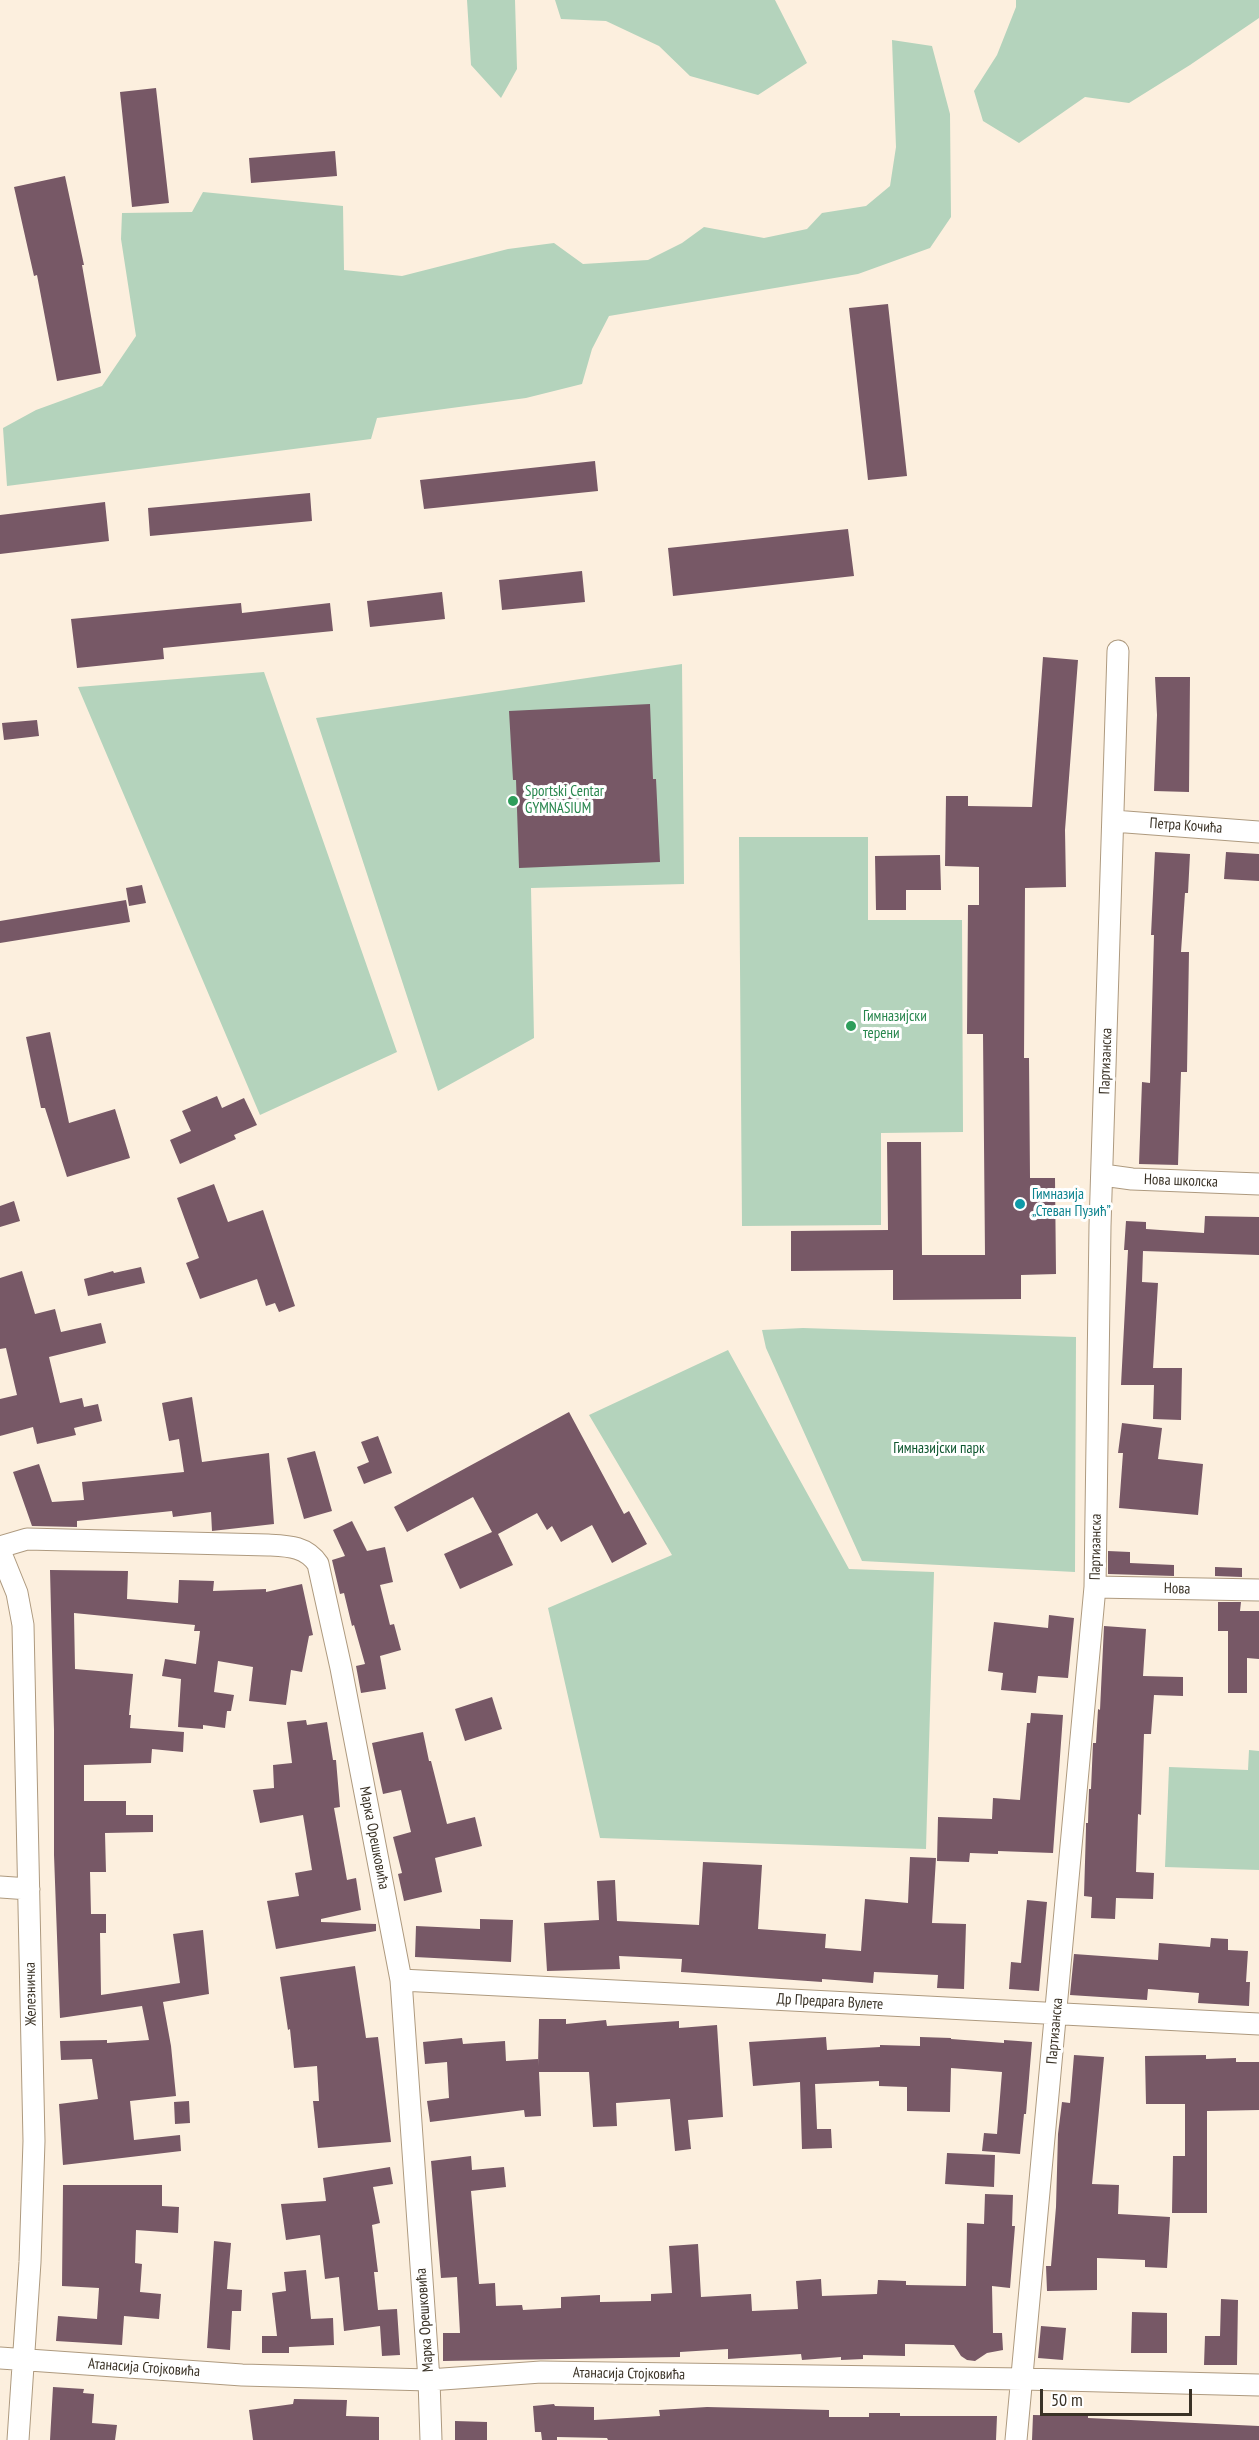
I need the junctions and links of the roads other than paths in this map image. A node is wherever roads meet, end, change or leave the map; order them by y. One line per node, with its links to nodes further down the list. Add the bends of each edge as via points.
1 (1118, 651): 2 (street, Партизанска)
2 (1113, 821): 3 (street, Петра Кочића); 4 (street, Партизанска)
3 (1259, 832)
4 (1103, 1175): 5 (street, Нова школска); 7 (street, Партизанска)
5 (1259, 1184)
6 (0, 1549): 10 (street, Железничка, via 17,1593 22,1625); 11 (street, Марка Орешковића, via 27,1539 268,1545 296,1547 314,1557 324,1583)
7 (1095, 1587): 8 (street, Нова); 12 (street, Партизанска)
8 (1259, 1590)
9 (0, 1887): 10 (street)
10 (29, 1889): 15 (street, Железничка, via 34,2160)
11 (401, 1980): 12 (street, Др Предрага Вулете); 16 (street, Марка Орешковића)
12 (1057, 2013): 13 (street, Др Предрага Вулете); 17 (street, Партизанска)
13 (1259, 2024)
14 (0, 2358): 15 (street, Атанасија Стојковића)
15 (24, 2359): 16 (street, Атанасија Стојковића, via 242,2375); 19 (street, Железничка)
16 (429, 2379): 17 (street, Атанасија Стојковића, via 541,2372); 20 (street, Марка Орешковића)
17 (1023, 2379): 18 (street, Атанасија Стојковића); 21 (street, Партизанска)
18 (1259, 2385)
19 (18, 2440)
20 (431, 2440)
21 (1016, 2440)

